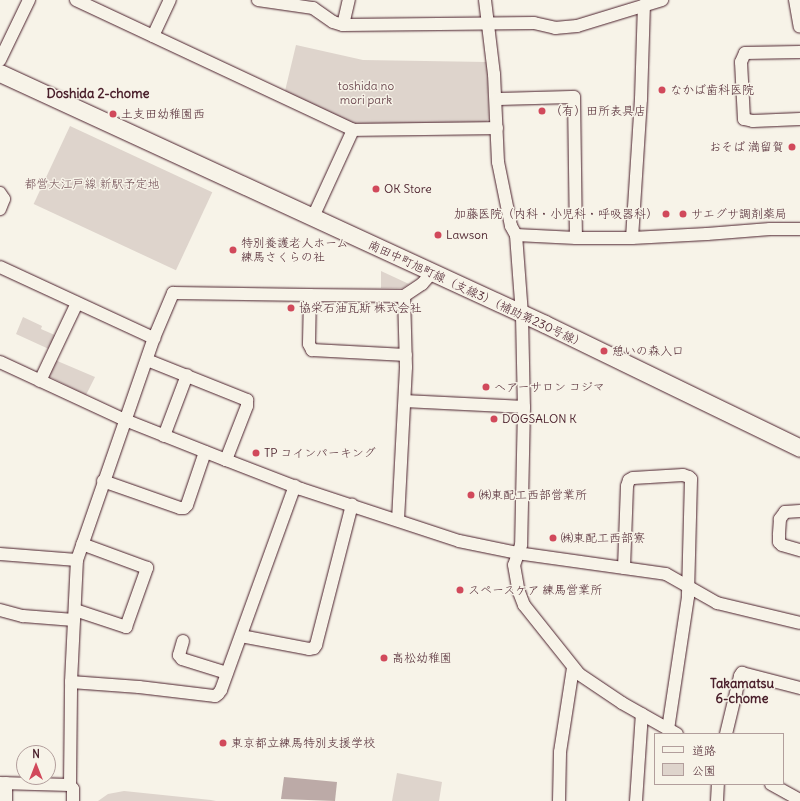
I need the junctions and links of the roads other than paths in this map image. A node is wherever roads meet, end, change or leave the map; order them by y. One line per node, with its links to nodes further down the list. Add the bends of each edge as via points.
1 (29, 0): 15 (street)
2 (76, 0): 13 (street)
3 (170, 0): 13 (street)
4 (258, 0): 11 (street, via 312,8 333,22)
5 (349, 0): 11 (street)
6 (485, 0): 10 (street)
7 (662, 0): 9 (street)
8 (795, 0): 12 (street)
9 (644, 5): 10 (street, via 577,26 555,28 534,23); 27 (street)
10 (488, 24): 11 (street); 17 (street)
11 (343, 25)
12 (800, 27)
13 (153, 36): 20 (street)
14 (800, 52): 18 (street, via 750,52 742,56 741,62 744,119 753,122)
15 (0, 60)
16 (0, 73): 23 (main road, 南田中町旭町線（支線3）（補助第230号線）)
17 (496, 99): 19 (street); 26 (street, via 574,98)
18 (800, 119)
19 (497, 128): 20 (street); 25 (street, via 498,162 511,226)
20 (353, 130): 23 (street)
21 (0, 193): 22 (street, via 4,199)
22 (0, 209)
23 (313, 217): 29 (main road, 南田中町旭町線（支線3）（補助第230号線）)
24 (800, 229): 27 (street)
25 (516, 235): 26 (street); 33 (street)
26 (576, 238): 27 (street)
27 (632, 238)
28 (0, 267): 32 (street)
29 (432, 273): 31 (street, via 422,284); 33 (main road, 南田中町旭町線（支線3）（補助第230号線）)
30 (310, 295): 31 (street); 34 (street, via 173,293); 35 (street, via 309,344 312,350)
31 (404, 296): 35 (street)
32 (77, 303): 34 (street); 39 (street)
33 (522, 316): 41 (street); 44 (main road, 南田中町旭町線（支線3）（補助第230号線）, via 545,324)
34 (154, 338): 36 (street)
35 (406, 355): 40 (street)
36 (147, 360): 38 (street); 42 (street)
37 (0, 362): 39 (street)
38 (187, 375): 43 (street); 46 (street, via 247,400)
39 (40, 381): 42 (street)
40 (405, 401): 41 (street); 51 (street)
41 (524, 407): 54 (street, via 521,546)
42 (124, 420): 43 (street); 47 (street)
43 (164, 436): 45 (street)
44 (800, 448)
45 (205, 452): 46 (street); 47 (street, via 184,508)
46 (226, 460): 48 (street)
47 (104, 481): 52 (street)
48 (295, 486): 49 (street); 62 (street)
49 (352, 505): 51 (street); 62 (street, via 314,648)
50 (800, 511): 53 (street, via 785,512 780,519 779,535 779,542 782,545)
51 (398, 520): 54 (street, via 459,541)
52 (82, 544): 56 (street); 60 (street, via 147,568 126,627)
53 (800, 550)
54 (517, 553): 57 (street); 64 (street, via 514,565 521,599)
55 (0, 554): 56 (street)
56 (77, 560): 60 (street)
57 (624, 568): 58 (street, via 666,574); 58 (street, via 629,480 686,475 691,479)
58 (688, 587): 61 (street, via 716,603); 69 (street)
59 (0, 610): 60 (street, via 22,616)
60 (74, 615): 66 (street)
61 (800, 623)
62 (241, 636): 65 (street)
63 (183, 641): 65 (street, via 179,655 182,659)
64 (573, 668): 68 (street, via 589,682); 78 (street, via 560,752)
65 (227, 673): 66 (street, via 221,690 215,696)
66 (71, 682): 72 (street)
67 (800, 688): 70 (street, via 742,673)
68 (642, 714): 69 (street); 79 (street)
69 (672, 731)
70 (726, 733)
71 (3, 783): 72 (street); 76 (street)
72 (70, 785): 77 (street, via 73,789)
73 (718, 785): 80 (street)
74 (773, 785): 75 (street)
75 (800, 800)
76 (6, 801)
77 (73, 801)
78 (559, 801)
79 (636, 801)
80 (717, 801)

